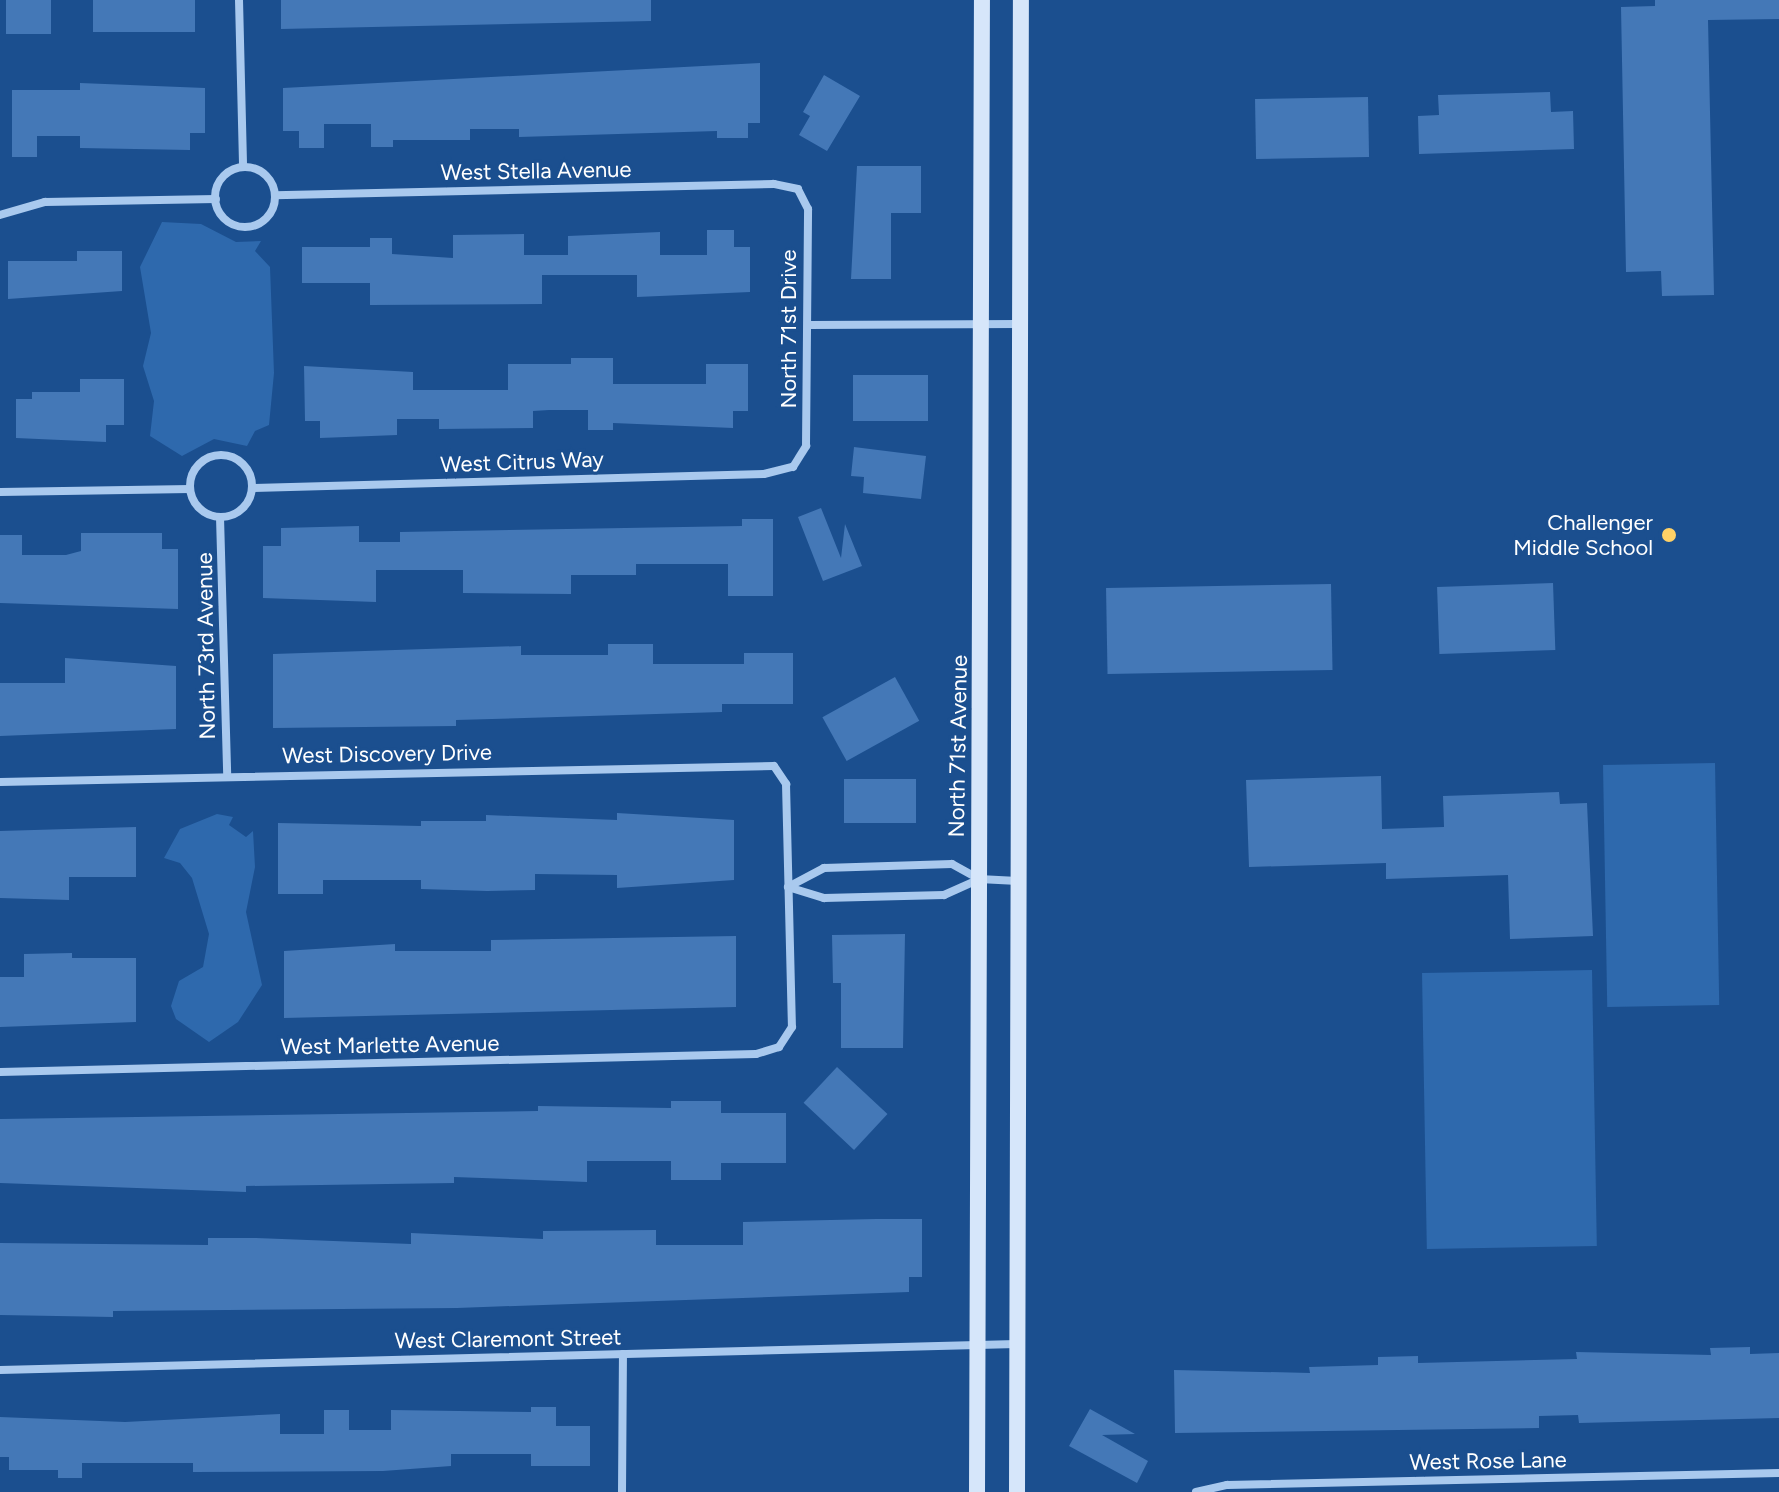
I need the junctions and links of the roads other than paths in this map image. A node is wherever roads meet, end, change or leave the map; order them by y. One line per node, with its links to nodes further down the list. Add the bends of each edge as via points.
1 (239, 0): 4 (street)
2 (982, 0): 11 (street, North 71st Avenue)
3 (1021, 0): 9 (street)
4 (243, 167): 6 (street, via 268,177); 7 (street, via 226,174)
5 (798, 189): 6 (street, West Stella Avenue, via 774,184); 10 (street, North 71st Drive, via 808,209)
6 (275, 195): 7 (street, via 270,214 242,226 224,217)
7 (216, 199): 8 (street, via 45,202)
8 (0, 215)
9 (1019, 324): 11 (street); 20 (street)
10 (809, 325): 11 (street); 12 (street, North 71st Drive, via 806,446)
11 (981, 325): 19 (street, North 71st Avenue)
12 (793, 467): 13 (street, West Citrus Way, via 764,474)
13 (252, 488): 14 (street, via 241,463 225,455 199,464); 16 (street, via 239,511)
14 (190, 489): 15 (street); 16 (street, via 197,506)
15 (0, 492)
16 (220, 517): 17 (street, North 73rd Avenue)
17 (227, 775): 18 (street, West Discovery Drive); 21 (street, West Discovery Drive, via 774,766 786,784)
18 (0, 782)
19 (979, 879): 20 (street); 21 (street, via 944,895 824,898); 21 (street, via 952,864 838,868); 24 (street, North 71st Avenue)
20 (1019, 881): 23 (street)
21 (788, 887): 22 (street, West Marlette Avenue, via 792,1027 779,1047 756,1054)
22 (0, 1072)
23 (1018, 1344): 24 (street, West Claremont Street); 31 (street)
24 (977, 1345): 25 (street, West Claremont Street); 30 (street, North 71st Avenue)
25 (623, 1354): 26 (street, West Claremont Street); 29 (street)
26 (0, 1370)
27 (1779, 1473): 28 (street, West Rose Lane)
28 (1197, 1490)
29 (622, 1492)
30 (977, 1492)
31 (1017, 1492)

